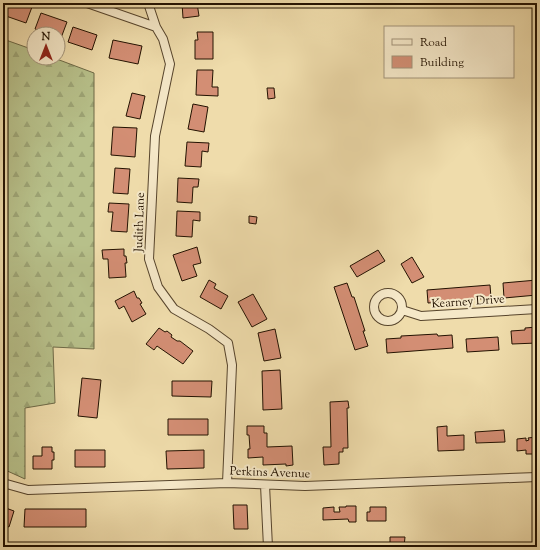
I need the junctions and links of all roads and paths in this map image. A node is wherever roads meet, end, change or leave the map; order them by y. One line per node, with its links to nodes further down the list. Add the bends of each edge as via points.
1 (87, 3): 3 (street)
2 (148, 3): 3 (street, Judith Lane)
3 (156, 28): 8 (street, Judith Lane, via 163,39 170,64 155,136 149,259 158,286 174,309 209,329 228,344 232,365)
4 (537, 309): 5 (street, Kearney Drive, via 421,316)
5 (402, 310)
6 (537, 477): 9 (street, Perkins Avenue, via 305,486)
7 (3, 483): 8 (street, Perkins Avenue, via 28,490)
8 (227, 483): 9 (street, Perkins Avenue)
9 (265, 485): 10 (street)
10 (268, 547)

